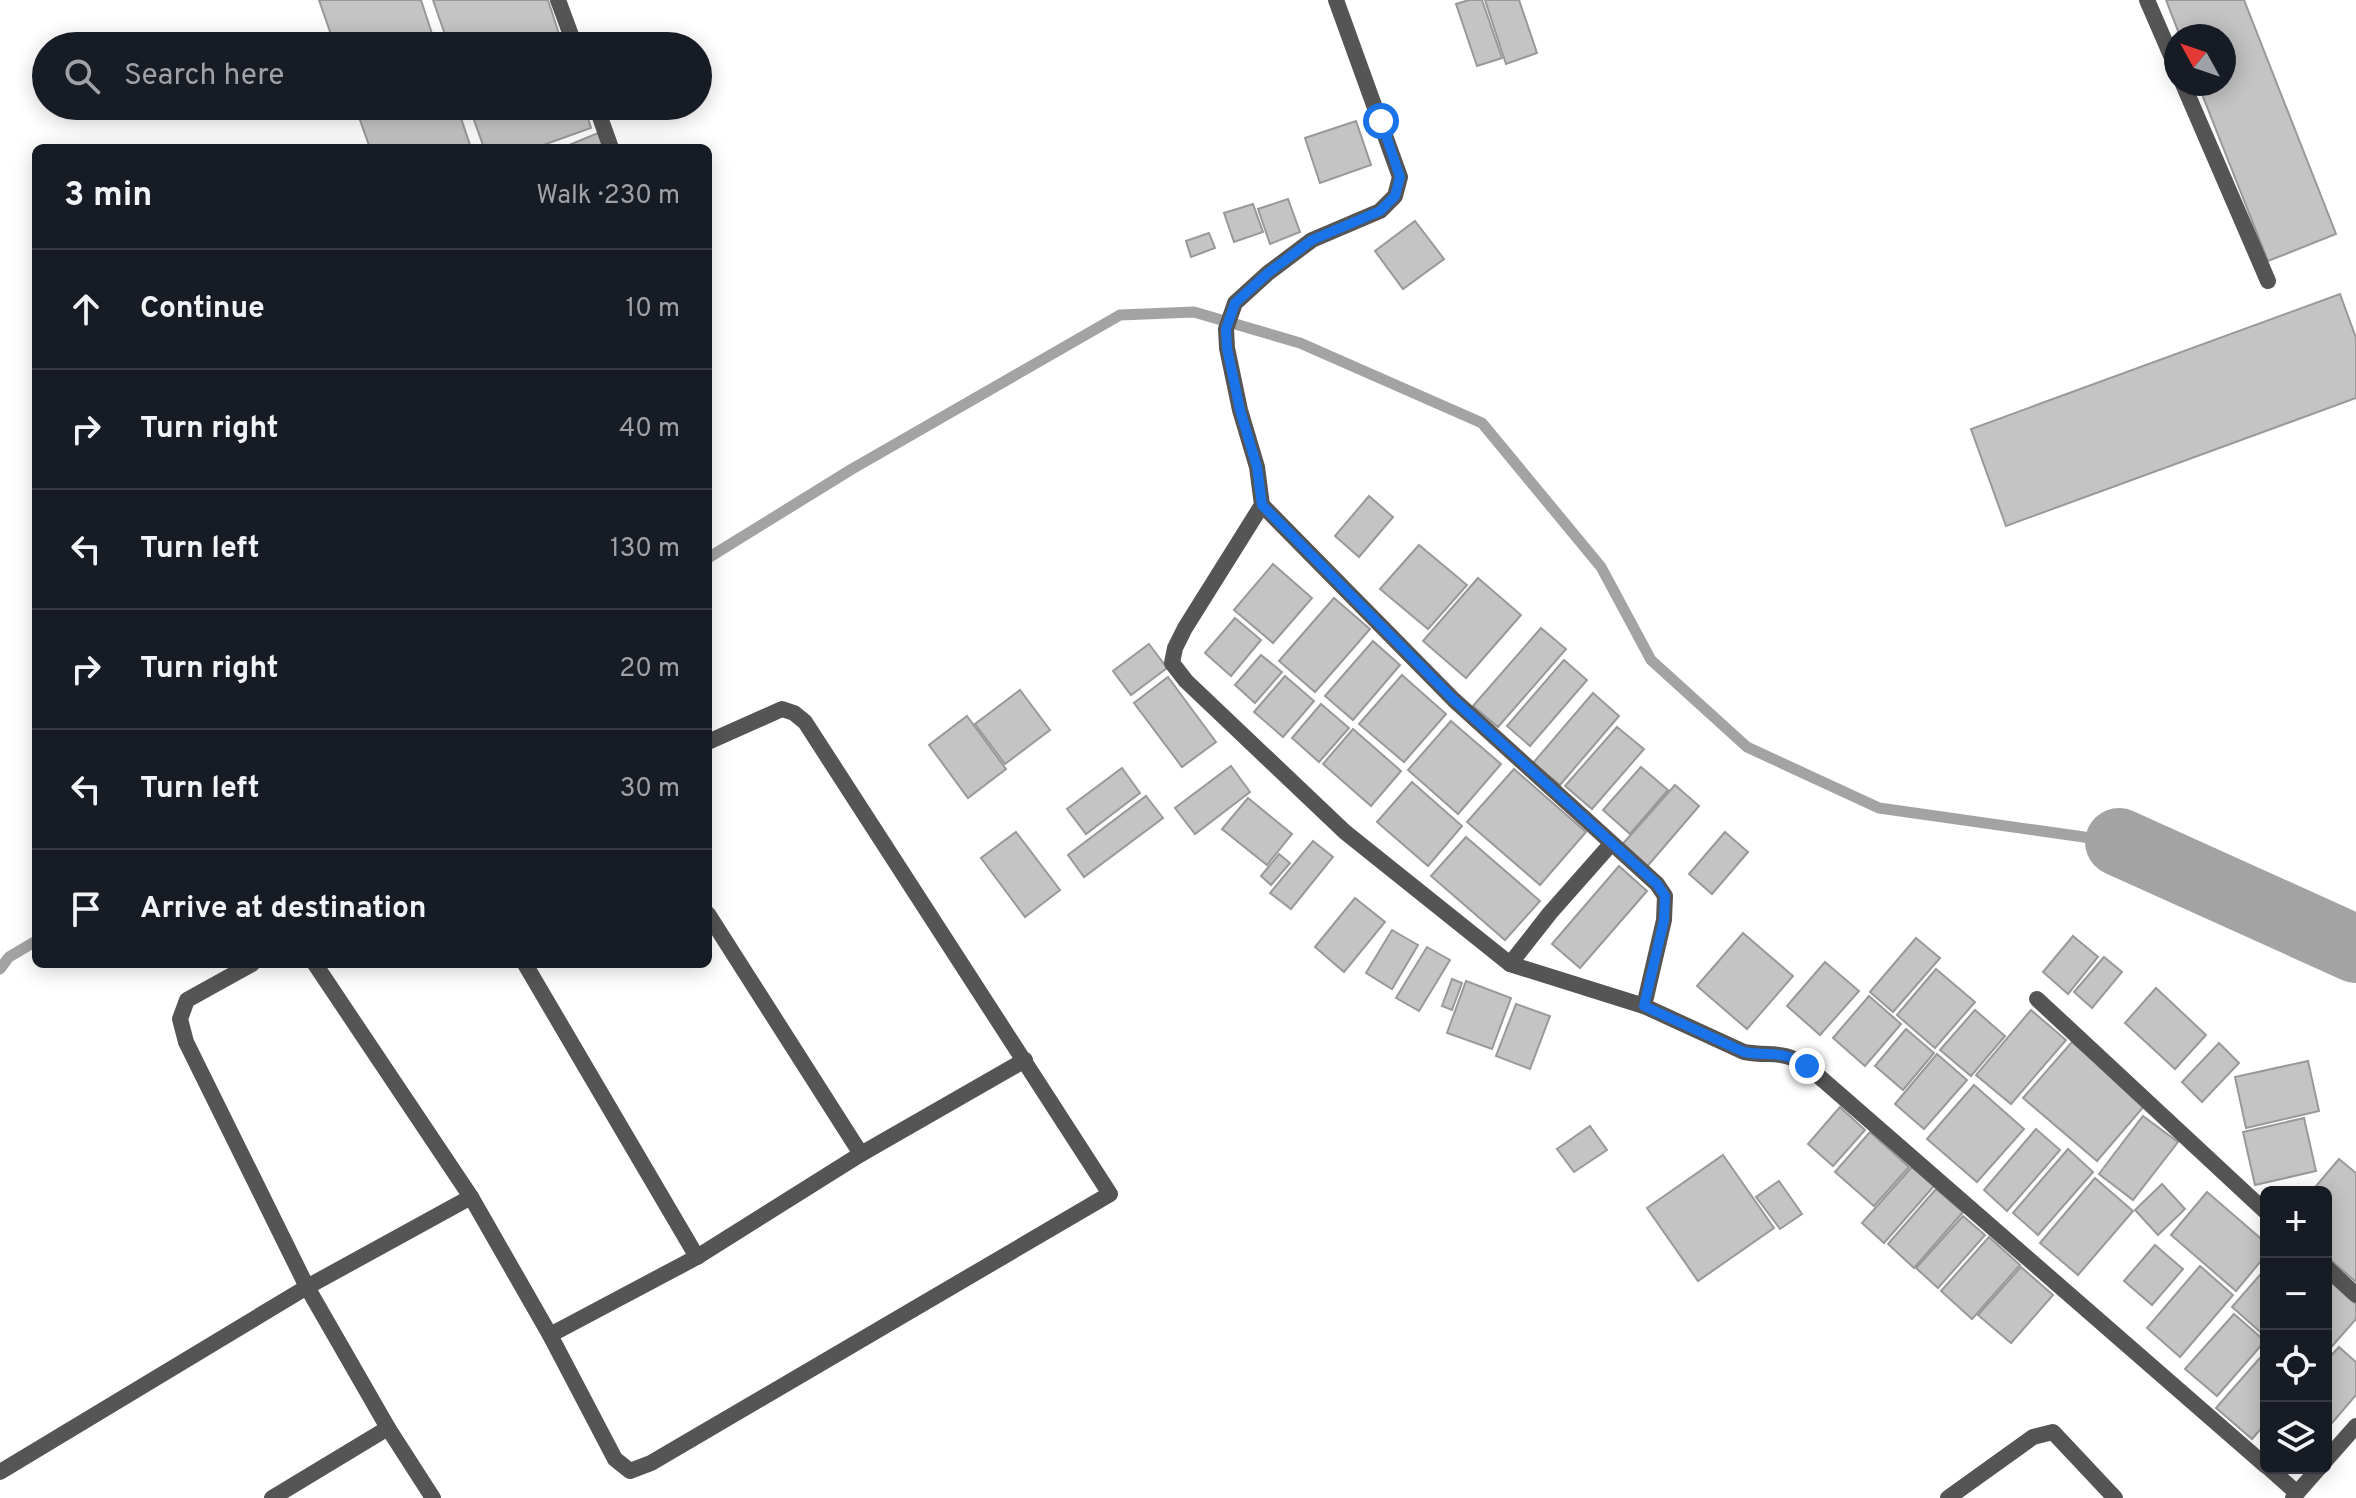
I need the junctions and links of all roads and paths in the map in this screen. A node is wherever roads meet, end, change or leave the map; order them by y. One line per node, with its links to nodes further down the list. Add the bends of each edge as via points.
1 (558, 0): 4 (street)
2 (1336, 0): 10 (street, via 1400,177 1395,196 1380,211 1312,240 1235,303 1226,329 1227,348)
3 (2147, 0): 5 (street)
4 (570, 32)
5 (2164, 39)
6 (2188, 96): 9 (street)
7 (601, 120): 8 (street)
8 (610, 144)
9 (2268, 281)
10 (1262, 505): 12 (street, via 1454,700); 14 (street, via 1185,628 1172,663 1345,832)
11 (712, 740): 20 (street, via 782,709 805,722)
12 (1611, 844): 14 (street); 19 (street, via 1665,896)
13 (712, 920): 21 (street)
14 (1510, 964): 19 (street)
15 (245, 968): 26 (street, via 187,1000 180,1019 186,1042)
16 (318, 968): 22 (street)
17 (527, 968): 24 (street)
18 (2037, 999): 23 (street)
19 (1644, 1006): 32 (street, via 1744,1052 1779,1052 1807,1066)
20 (1025, 1060): 21 (street); 28 (street, via 1110,1194 665,1455 630,1471 622,1467)
21 (861, 1154): 24 (street)
22 (471, 1197): 26 (street); 28 (street)
23 (2260, 1206)
24 (697, 1257): 28 (street)
25 (2332, 1273): 27 (street)
26 (307, 1287): 30 (street); 33 (street)
27 (2356, 1295)
28 (550, 1335)
29 (2356, 1426): 31 (street)
30 (388, 1428): 37 (street); 38 (street)
31 (2332, 1453)
32 (2260, 1461)
33 (0, 1472)
34 (2274, 1474): 36 (street)
35 (2314, 1474): 36 (street)
36 (2295, 1495)
37 (272, 1498)
38 (433, 1498)
39 (1948, 1498): 40 (street, via 2033,1437 2053,1432)
40 (2115, 1498)

